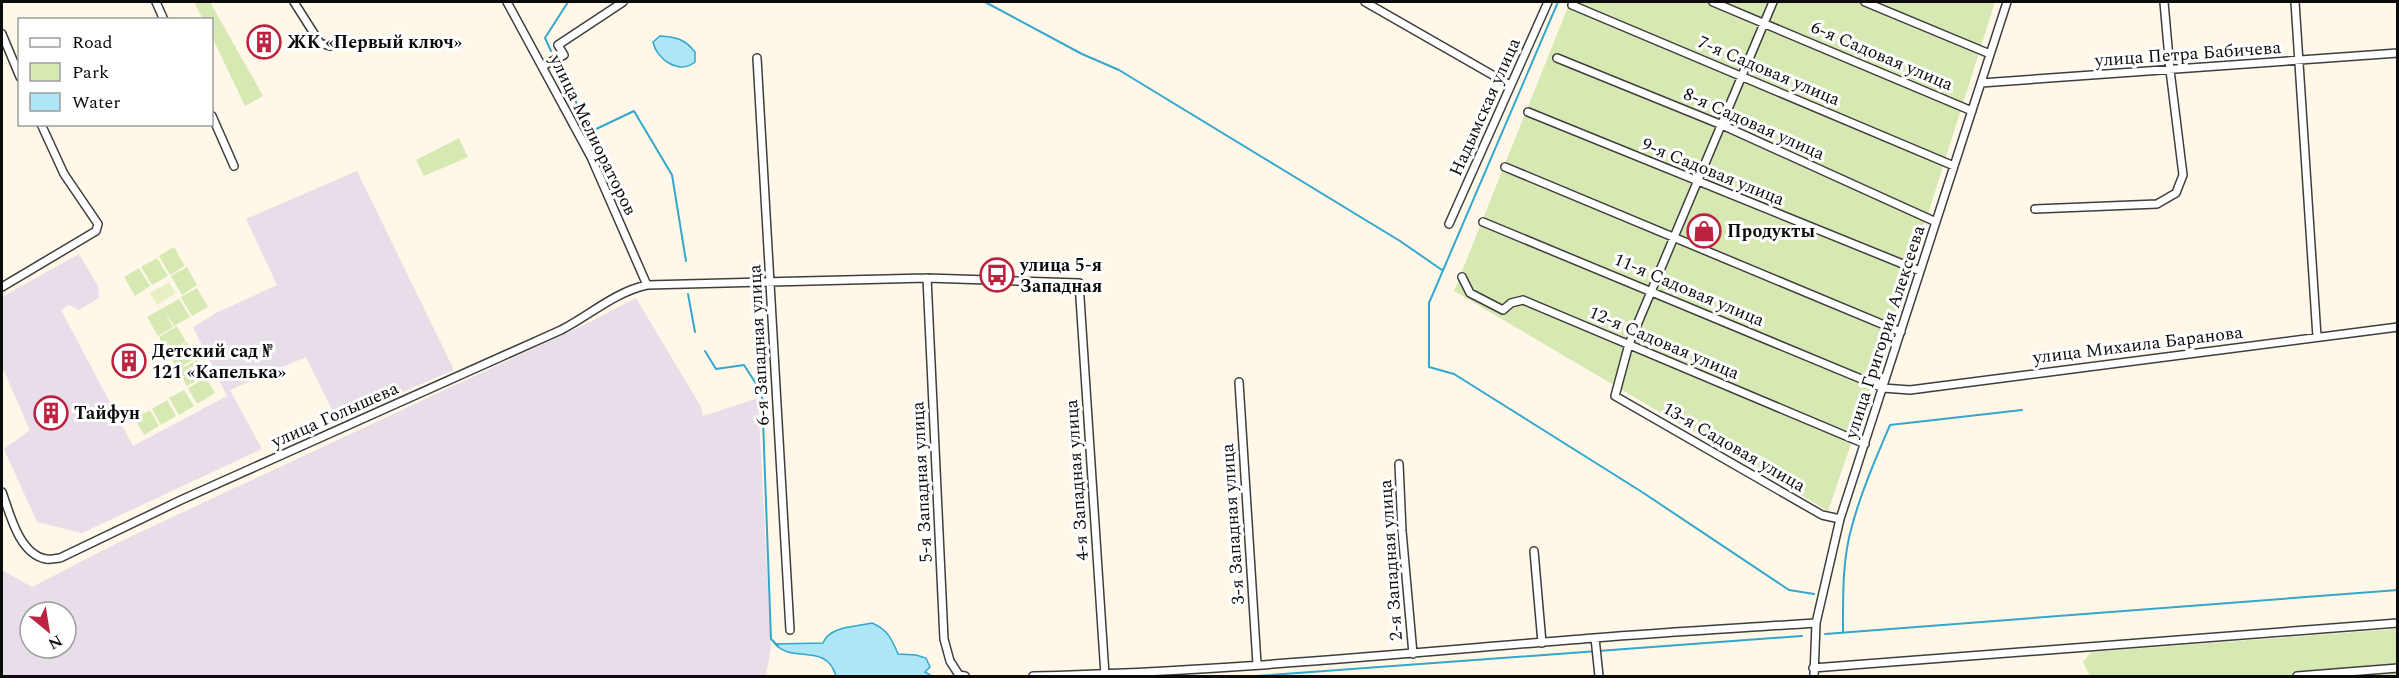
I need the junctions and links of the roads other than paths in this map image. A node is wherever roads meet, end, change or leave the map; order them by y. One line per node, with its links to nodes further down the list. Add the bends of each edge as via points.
1 (156, 2): 14 (street)
2 (294, 2): 17 (street, via 320,43)
3 (507, 2): 23 (street, улица Мелиораторов)
4 (623, 2): 23 (street, via 558,45 564,55)
5 (1365, 2): 28 (street)
6 (1548, 2): 28 (street, Надымская улица)
7 (1713, 2): 15 (street, 6-я Садовая улица)
8 (1773, 2): 15 (street)
9 (1865, 2): 19 (street)
10 (2007, 2): 19 (street, улица Григория Алексеева)
11 (2164, 2): 24 (street)
12 (2295, 2): 22 (street)
13 (1572, 5): 26 (street, 7-я Садовая улица)
14 (163, 18)
15 (1764, 22): 26 (street); 29 (street, 6-я Садовая улица)
16 (2, 34): 25 (street)
17 (330, 46)
18 (2397, 53): 22 (street, улица Петра Бабичева)
19 (1990, 54): 27 (street, улица Григория Алексеева)
20 (757, 58): 46 (street, 6-я Западная улица)
21 (1557, 58): 32 (street, 8-я Садовая улица)
22 (2300, 61): 24 (street, улица Петра Бабичева); 53 (street)
23 (543, 66): 48 (street, улица Мелиораторов, via 591,157)
24 (2170, 70): 27 (street, улица Петра Бабичева); 38 (street, via 2183,175 2172,197 2157,204)
25 (18, 72)
26 (1742, 76): 32 (street); 35 (street, 7-я Садовая улица)
27 (1981, 83): 29 (street, улица Григория Алексеева)
28 (1510, 85): 41 (street, Надымская улица)
29 (1972, 111): 35 (street, улица Григория Алексеева)
30 (1528, 112): 37 (street, 9-я Садовая улица)
31 (213, 118): 34 (street)
32 (1722, 125): 37 (street); 40 (street, 8-я Садовая улица)
33 (42, 126): 49 (street, via 64,174 98,224 96,231)
34 (234, 166)
35 (1954, 166): 40 (street, улица Григория Алексеева)
36 (1505, 167): 42 (street)
37 (1698, 183): 42 (street); 43 (street, 9-я Садовая улица)
38 (2035, 209)
39 (1483, 222): 50 (street, 11-я Садовая улица)
40 (1936, 222): 43 (street, улица Григория Алексеева)
41 (1449, 224)
42 (1674, 238): 50 (street); 52 (street)
43 (1920, 272): 52 (street, улица Григория Алексеева)
44 (1462, 277): 54 (street, 12-я Садовая улица, via 1470,293 1503,310 1523,300)
45 (927, 278): 46 (street, улица Голышева); 47 (street, улица Голышева); 73 (street, 5-я Западная улица, via 944,639 950,661 959,675)
46 (771, 280): 48 (street, улица Голышева); 64 (street, 6-я Западная улица)
47 (1079, 283): 72 (street, 4-я Западная улица)
48 (647, 285): 59 (street, улица Голышева, via 628,289 561,330 60,558 46,559 23,542)
49 (2, 287)
50 (1652, 291): 54 (street); 56 (street, 11-я Садовая улица)
51 (2397, 327): 53 (street, улица Михаила Баранова)
52 (1901, 332): 56 (street, улица Григория Алексеева)
53 (2317, 337): 56 (street, улица Михаила Баранова, via 1910,390)
54 (1629, 344): 57 (street, 12-я Садовая улица); 60 (street, 13-я Садовая улица, via 1615,396 1822,515)
55 (1239, 382): 68 (street, 3-я Западная улица)
56 (1883, 388): 57 (street, улица Григория Алексеева)
57 (1865, 444): 60 (street, улица Григория Алексеева)
58 (1399, 464): 67 (street, 2-я Западная улица)
59 (2, 492)
60 (1840, 519): 62 (street, улица Григория Алексеева)
61 (1534, 551): 66 (street)
62 (1815, 623): 65 (street); 69 (street, улица Григория Алексеева)
63 (2397, 623): 69 (street)
64 (790, 630)
65 (1595, 638): 66 (street); 75 (street)
66 (1542, 643): 67 (street)
67 (1413, 654): 68 (street)
68 (1257, 664): 72 (street)
69 (1814, 668): 76 (street, улица Григория Алексеева)
70 (2397, 668): 71 (street)
71 (2372, 673): 77 (street)
72 (1105, 675): 74 (street)
73 (965, 676)
74 (1033, 676)
75 (1599, 676)
76 (1814, 676)
77 (2296, 676)

